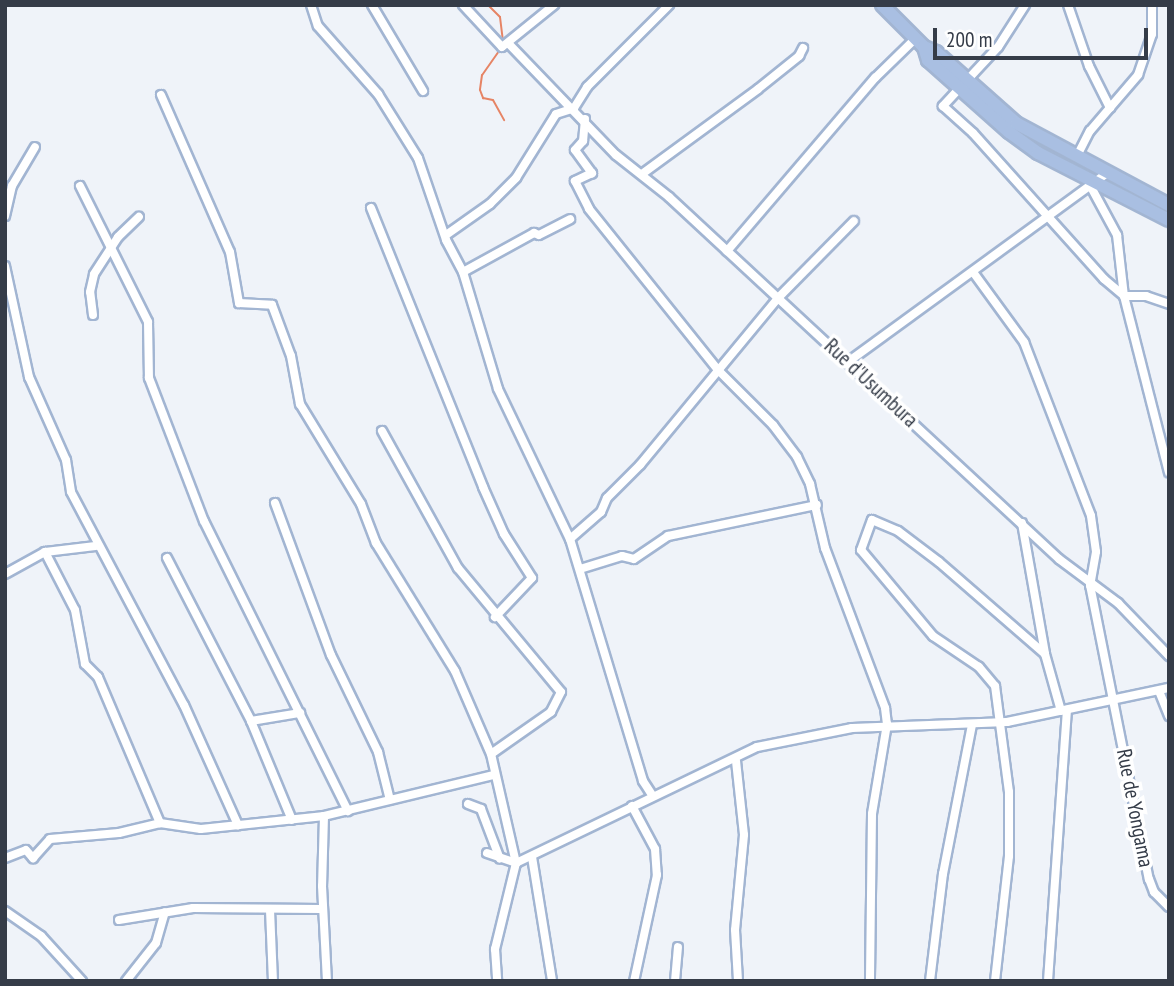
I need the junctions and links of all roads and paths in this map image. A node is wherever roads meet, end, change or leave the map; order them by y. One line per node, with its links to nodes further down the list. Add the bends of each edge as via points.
1 (311, 5): 33 (street, via 318,26 409,138)
2 (372, 5): 14 (street)
3 (463, 5): 11 (street, Rue d'Usumbura, via 502,47)
4 (554, 5): 11 (street)
5 (669, 5): 16 (street, via 587,87)
6 (882, 5): 10 (main road)
7 (1025, 5): 13 (street, via 998,47)
8 (1068, 5): 17 (street, via 1089,66)
9 (1152, 5): 17 (street, via 1152,34 1138,75)
10 (919, 43): 13 (main road); 35 (street, via 875,78)
11 (509, 44): 16 (street, Rue d'Usumbura)
12 (803, 48): 22 (street, via 758,89)
13 (965, 85): 19 (main road); 27 (street, via 943,106)
14 (423, 91)
15 (161, 95): 70 (street, via 230,252 239,303 272,305 291,356 300,404 361,503 376,543 455,671)
16 (574, 108): 18 (street, Rue d'Usumbura); 33 (street, via 556,114 516,178 490,204)
17 (1110, 108): 21 (street)
18 (585, 119): 22 (street, Rue d'Usumbura, via 616,155); 44 (street, via 583,141 575,150 592,173 575,181 589,209)
19 (1012, 128): 21 (main road); 23 (main road, via 1038,153)
20 (35, 147): 28 (street, via 12,186)
21 (1077, 156): 23 (main road)
22 (642, 174): 35 (street, Rue d'Usumbura)
23 (1099, 180): 25 (main road); 27 (street); 31 (main road); 39 (street, via 1117,235)
24 (80, 186): 34 (street)
25 (1169, 205)
26 (371, 208): 57 (street, via 483,486 504,534 532,578)
27 (1046, 215): 38 (street); 39 (street)
28 (5, 216)
29 (139, 217): 34 (street)
30 (570, 219): 37 (street)
31 (1169, 220)
32 (854, 221): 40 (street)
33 (446, 235): 37 (street)
34 (111, 250): 42 (street, via 94,274 90,292); 64 (street, via 148,322 149,378 159,413 204,521)
35 (727, 251): 40 (street, Rue d'Usumbura)
36 (5, 266): 51 (street, via 29,377 66,460 71,492)
37 (463, 272): 50 (street, via 498,388)
38 (973, 272): 43 (street); 56 (street, via 1024,342 1091,516 1096,552)
39 (1124, 296): 41 (street, via 1146,296); 46 (street)
40 (779, 298): 43 (street, Rue d'Usumbura); 44 (street)
41 (1169, 304)
42 (93, 315)
43 (848, 362): 49 (street, Rue d'Usumbura)
44 (718, 370): 48 (street, via 789,446); 50 (street, via 607,498 601,512)
45 (382, 431): 57 (street, via 444,548)
46 (1168, 470)
47 (275, 503): 74 (street, via 331,655 378,752)
48 (817, 505): 54 (street, via 668,536 634,559 622,556); 68 (street, via 825,548)
49 (1021, 520): 56 (street, Rue d'Usumbura); 58 (street)
50 (570, 539): 54 (street)
51 (96, 546): 52 (street); 81 (street, via 184,705)
52 (45, 552): 55 (street); 80 (street, via 75,610 85,664 99,677)
53 (167, 558): 66 (street)
54 (580, 569): 73 (street, via 643,781)
55 (5, 574)
56 (1090, 586): 59 (street, Rue d'Usumbura, via 1118,603); 62 (street, Rue de Yongama)
57 (495, 617): 70 (street, via 561,692 551,712)
58 (1045, 654): 63 (street); 67 (street, via 929,555 898,531 872,520 861,550 933,636 989,676 995,686)
59 (1169, 656)
60 (1169, 688): 61 (street)
61 (1159, 691): 62 (street); 65 (street)
62 (1113, 702): 63 (street); 87 (street, Rue de Yongama, via 1149,879)
63 (1064, 711): 67 (street); 106 (street)
64 (300, 713): 66 (street); 77 (street)
65 (1169, 716)
66 (251, 721): 79 (street)
67 (999, 723): 69 (street); 105 (street, via 1007,761 1009,856)
68 (887, 724): 69 (street); 71 (street, via 757,747); 103 (street, via 872,814)
69 (972, 725): 104 (street, via 943,874)
70 (491, 754): 72 (street)
71 (736, 761): 73 (street); 102 (street, via 744,835 735,930)
72 (493, 775): 74 (street); 86 (street)
73 (652, 795): 76 (street)
74 (390, 800): 77 (street)
75 (467, 804): 85 (street, via 481,809)
76 (632, 806): 83 (street); 100 (street, via 655,849 657,875)
77 (348, 811): 78 (street)
78 (324, 816): 79 (street); 89 (street)
79 (292, 820): 81 (street)
80 (160, 823): 81 (street, via 201,829); 84 (street, via 119,833 50,839 33,858 26,850)
81 (238, 825)
82 (487, 853): 85 (street)
83 (532, 857): 86 (street); 99 (street)
84 (5, 858)
85 (500, 859): 86 (street)
86 (516, 863): 98 (street, via 495,949)
87 (1169, 907)
88 (270, 909): 89 (street); 91 (street); 96 (street)
89 (322, 909): 97 (street)
90 (5, 911): 94 (street, via 41,936)
91 (165, 912): 92 (street); 95 (street, via 156,943)
92 (120, 920)
93 (678, 947): 101 (street)
94 (82, 981)
95 (126, 981)
96 (273, 981)
97 (327, 981)
98 (497, 981)
99 (552, 981)
100 (634, 981)
101 (675, 981)
102 (738, 981)
103 (870, 981)
104 (930, 981)
105 (995, 981)
106 (1048, 981)

